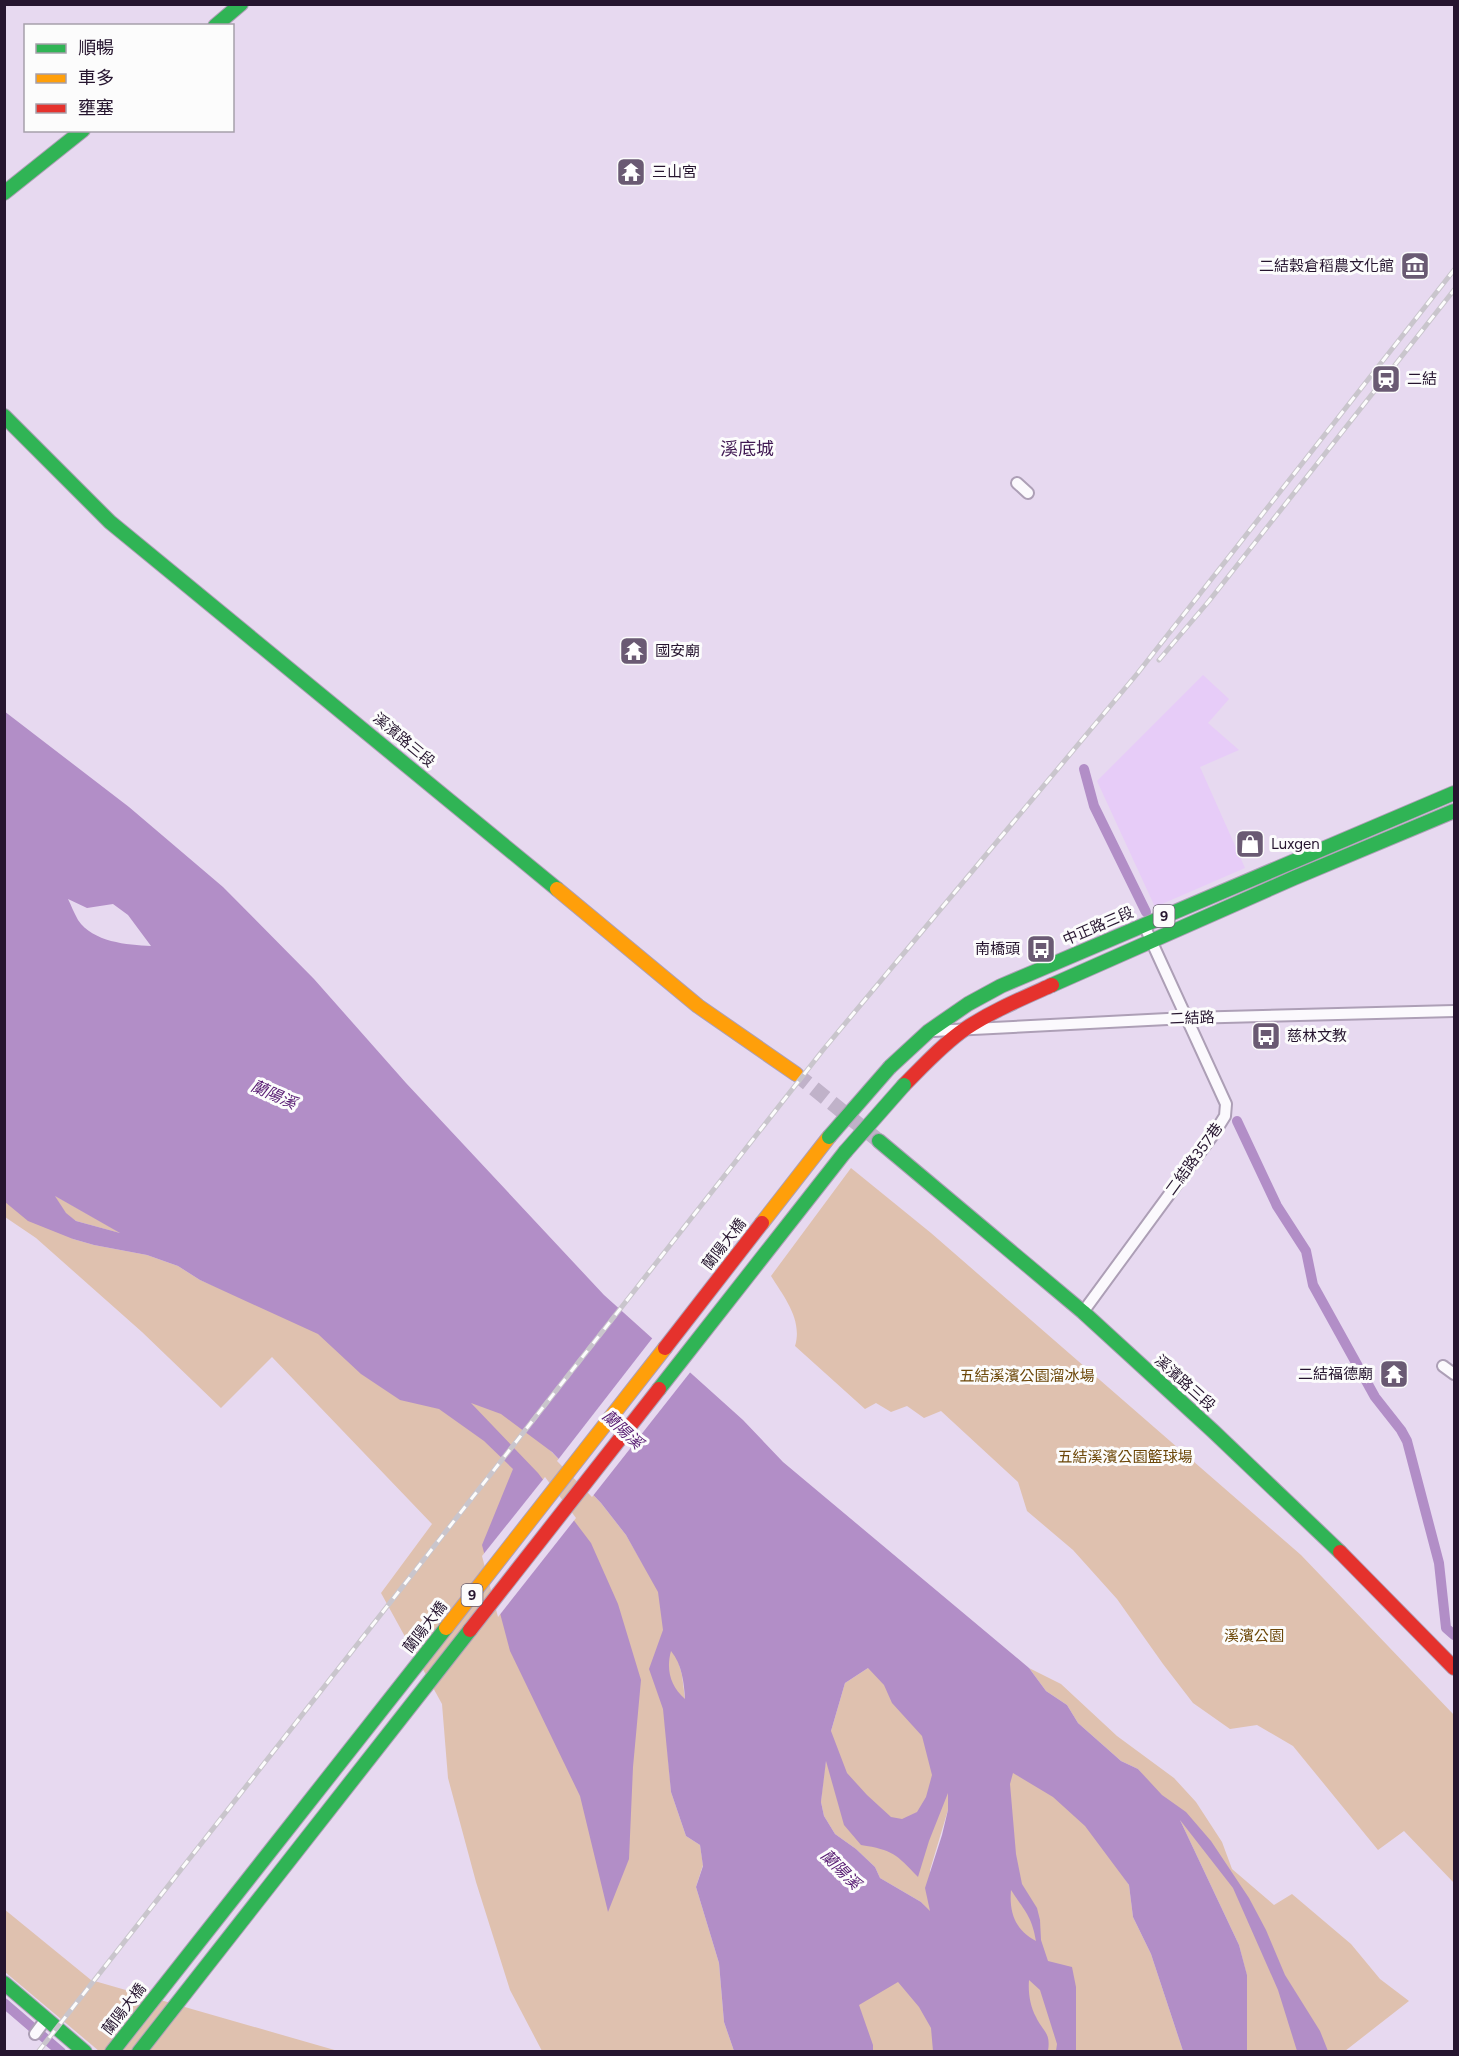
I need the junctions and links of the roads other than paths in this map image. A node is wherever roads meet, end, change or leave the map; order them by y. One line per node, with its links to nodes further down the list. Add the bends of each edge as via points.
1 (241, 4): 2 (main road)
2 (217, 24)
3 (80, 132): 4 (main road)
4 (4, 193)
5 (4, 416): 16 (main road, 溪濱路三段, via 110,522 698,1006)
6 (1017, 483): 7 (street)
7 (1028, 493)
8 (1455, 793): 10 (main road, 中正路三段 / 9)
9 (1455, 811): 11 (main road, 9)
10 (1144, 925): 11 (street, 二結路357巷); 15 (main road, 中正路三段 / 9, via 1001,986)
11 (1152, 942): 13 (street, 二結路357巷); 14 (main road, 9, via 1011,1003)
12 (1455, 1011): 13 (street, 二結路)
13 (1187, 1018): 14 (street, 二結路); 19 (street, 二結路357巷, via 1232,1104)
14 (965, 1029): 15 (street, 二結路); 26 (main road, 9, bridge, via 934,1054 845,1152)
15 (929, 1031): 17 (main road, 中正路三段 / 9, bridge, via 890,1067)
16 (796, 1074)
17 (829, 1137): 24 (main road, 蘭陽大橋 / 9)
18 (879, 1141): 19 (main road, 溪濱路三段)
19 (1083, 1312): 22 (main road, 溪濱路三段, via 1302,1514)
20 (1443, 1366): 21 (street)
21 (1455, 1374)
22 (1455, 1668)
23 (4, 1983): 25 (main road, via 41,2026)
24 (112, 2051)
25 (85, 2052)
26 (139, 2052)

